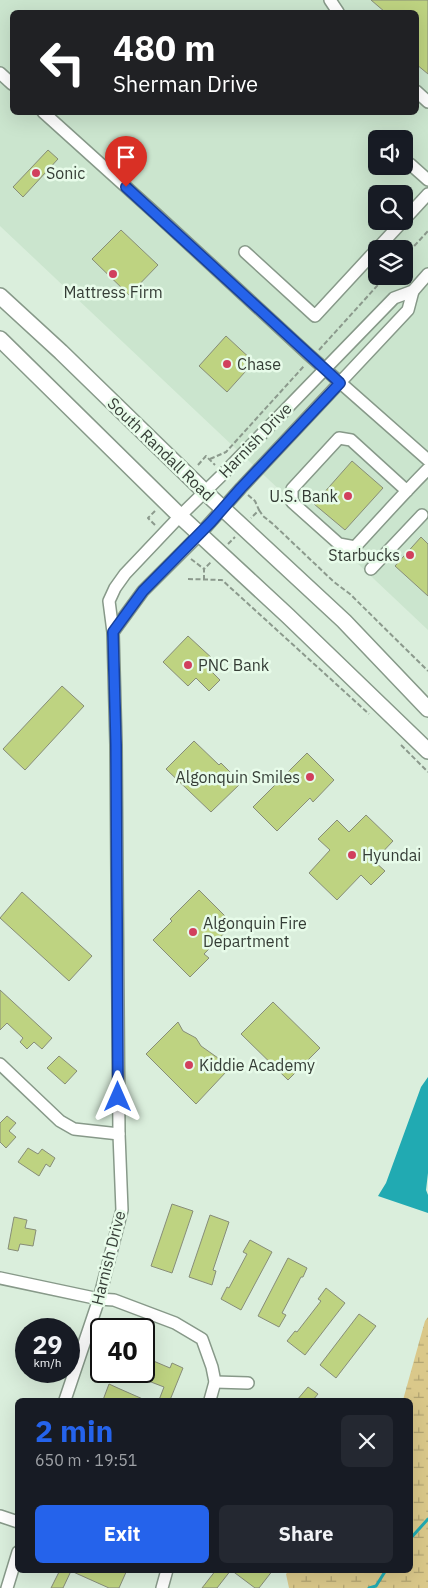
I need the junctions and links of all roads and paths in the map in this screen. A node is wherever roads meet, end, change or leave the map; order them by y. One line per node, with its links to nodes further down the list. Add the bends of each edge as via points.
1 (0, 73): 2 (street)
2 (10, 82)
3 (46, 115): 19 (street)
4 (413, 167): 5 (street)
5 (428, 180)
6 (428, 194): 7 (street)
7 (413, 210)
8 (395, 230): 10 (street)
9 (428, 231): 11 (path)
10 (385, 240)
11 (413, 247)
12 (245, 252): 13 (street, via 315,316)
13 (368, 259)
14 (428, 274): 16 (street, Harnish Drive)
15 (378, 285): 19 (path)
16 (414, 290): 20 (street, Harnish Drive, via 394,298); 21 (street, Harnish Drive, via 408,310)
17 (0, 296): 26 (main road, South Randall Road)
18 (0, 339): 30 (main road, South Randall Road)
19 (312, 358): 20 (street); 22 (path, via 226,452)
20 (325, 369): 21 (street); 26 (street, Harnish Drive)
21 (340, 383): 23 (street); 27 (street, Harnish Drive)
22 (210, 459)
23 (428, 460)
24 (428, 469): 25 (street)
25 (408, 491): 25 (street, via 351,440 339,438 292,489 292,502 339,544 355,547)
26 (205, 492): 27 (main road, South Randall Road); 30 (street, Harnish Drive)
27 (223, 509): 31 (street, Harnish Drive); 38 (main road, South Randall Road, via 344,621)
28 (259, 510): 37 (path)
29 (422, 515): 33 (street)
30 (180, 516): 31 (main road, South Randall Road); 36 (street, Harnish Drive, via 115,588 109,601)
31 (199, 534): 36 (street, Harnish Drive, via 143,591); 41 (main road, South Randall Road)
32 (204, 569): 35 (path)
33 (371, 569)
34 (188, 579): 35 (path)
35 (204, 580): 39 (path, via 222,580)
36 (113, 632): 44 (street, Harnish Drive)
37 (428, 671)
38 (428, 709)
39 (374, 719)
40 (402, 745): 42 (path)
41 (428, 751)
42 (428, 772)
43 (0, 1064): 44 (street, via 60,1121 74,1129)
44 (119, 1134): 46 (street, Harnish Drive, via 122,1210)
45 (0, 1278): 46 (street)
46 (99, 1299): 47 (street, via 114,1300 175,1323 202,1339); 49 (street, Harnish Drive)
47 (215, 1382): 48 (street); 50 (street)
48 (248, 1383)
49 (66, 1398)
50 (211, 1398)
51 (0, 1516): 52 (street)
52 (15, 1521)
53 (15, 1562): 55 (street)
54 (166, 1573): 56 (street)
55 (7, 1588)
56 (162, 1588)

